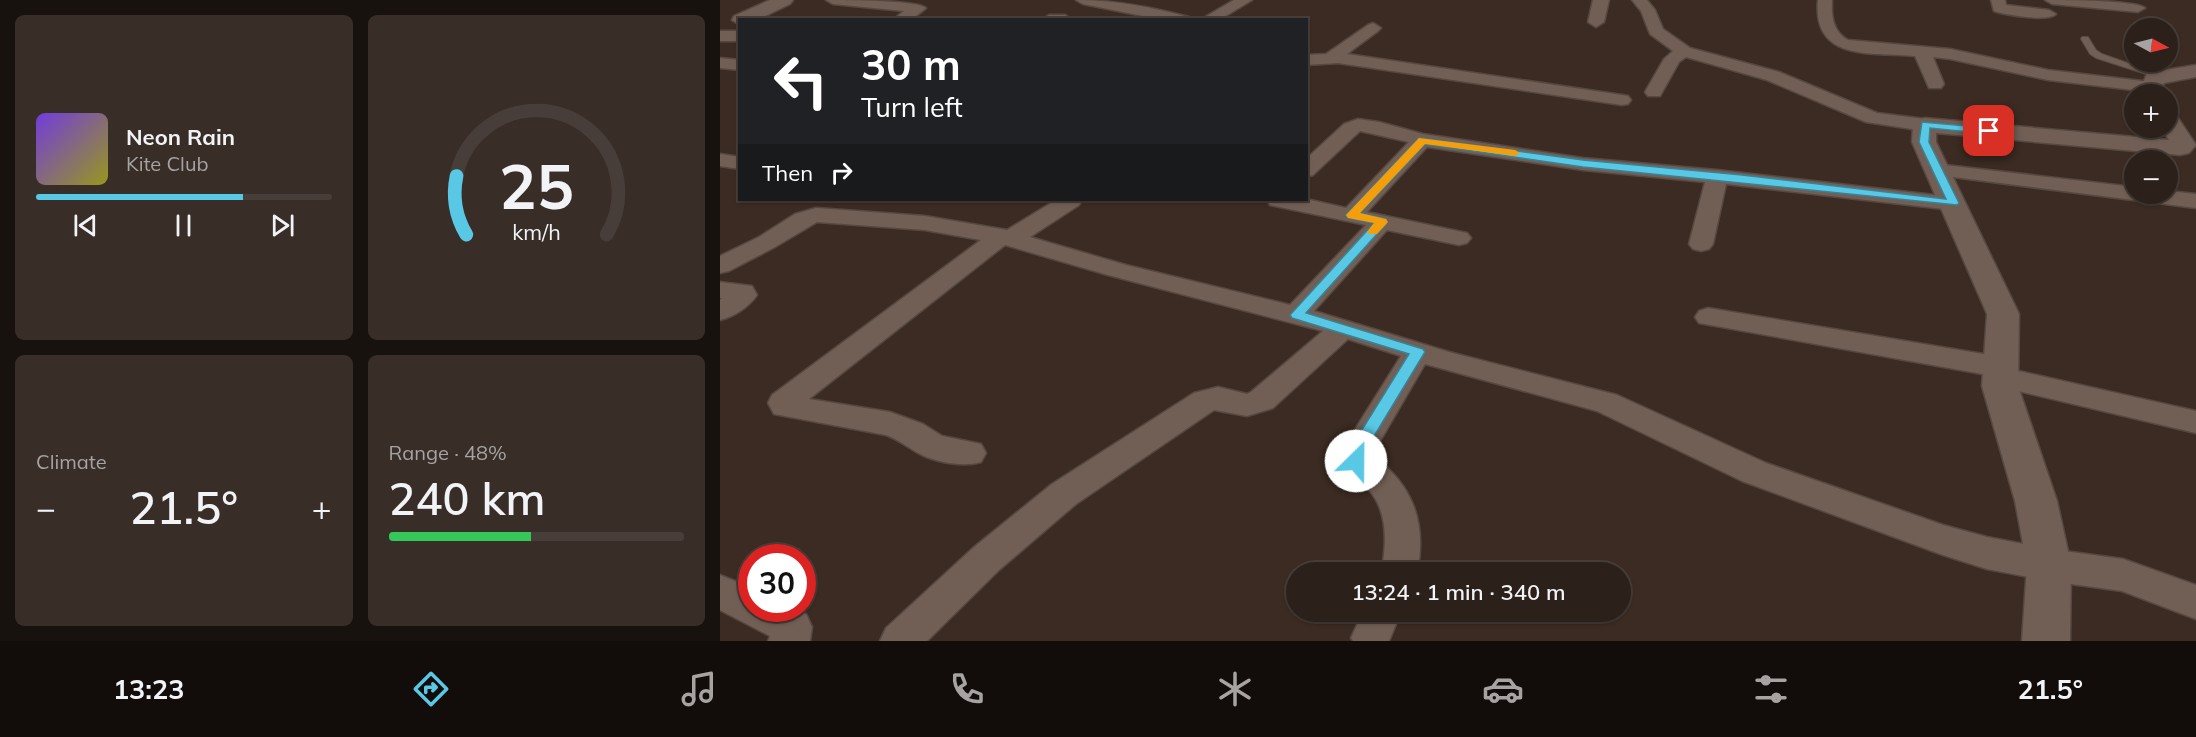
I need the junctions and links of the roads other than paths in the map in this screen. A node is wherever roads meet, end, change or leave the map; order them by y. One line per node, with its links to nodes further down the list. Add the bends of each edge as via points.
1 (784, 0): 12 (street)
2 (833, 0): 13 (street, via 919,8)
3 (1083, 0): 14 (street)
4 (1245, 0): 15 (street)
5 (1602, 0): 16 (street)
6 (1622, 0): 7 (street)
7 (1639, 0): 19 (street, via 1648,10 1656,31)
8 (1825, 0): 20 (street, via 1823,18 1838,42)
9 (1998, 0): 10 (street, via 2002,9)
10 (2050, 7): 11 (street)
11 (2138, 8)
12 (750, 18)
13 (903, 18)
14 (1176, 18)
15 (1211, 18)
16 (1596, 22)
17 (1373, 27): 21 (street)
18 (2085, 39): 28 (lane, via 2093,52)
19 (1684, 51): 30 (street, via 1675,55); 32 (street, via 1773,76 1873,118)
20 (1922, 52): 26 (street); 27 (street, via 1965,56 2048,75)
21 (1332, 57): 22 (street); 31 (street)
22 (1308, 60)
23 (720, 63): 24 (street)
24 (738, 65)
25 (2196, 71): 29 (street)
26 (1935, 84)
27 (2135, 84)
28 (2150, 84)
29 (2160, 84)
30 (1654, 92)
31 (1622, 100)
32 (1925, 124): 35 (street); 39 (street, via 1924,142)
33 (2178, 136): 35 (street)
34 (1422, 141): 38 (street, via 1358,125); 40 (street, via 1583,164); 46 (street)
35 (2188, 150)
36 (720, 160): 37 (street)
37 (738, 163)
38 (1308, 169)
39 (1936, 170): 43 (street); 44 (street)
40 (1717, 176): 44 (street); 50 (street)
41 (1069, 201): 48 (street)
42 (1283, 201): 46 (street)
43 (2196, 201)
44 (1953, 203): 58 (street, via 2003,314)
45 (823, 208): 48 (street); 51 (street)
46 (1352, 215): 47 (street)
47 (1382, 222): 49 (street); 54 (street)
48 (1005, 237): 54 (street); 60 (street, via 783,403 890,424 912,432 934,447)
49 (1459, 238)
50 (1701, 244)
51 (720, 266)
52 (720, 290): 53 (street, via 744,295)
53 (720, 312)
54 (1296, 315): 56 (street)
55 (1708, 317): 58 (street)
56 (1344, 328): 57 (street); 68 (street, via 1262,400 1246,405 1218,399 1205,401 1064,494)
57 (1418, 352): 61 (street, via 1355,455 1356,461 1384,483 1398,509); 62 (street, via 1606,403 1739,466 1907,528 1987,553)
58 (2001, 372): 59 (street); 62 (street, via 2000,386 2036,501)
59 (2196, 422)
60 (970, 453)
61 (1400, 562)
62 (2049, 565): 65 (street, via 2123,575); 69 (street)
63 (720, 592): 64 (street)
64 (738, 600)
65 (2196, 602)
66 (782, 622): 67 (street, via 792,627)
67 (788, 641)
68 (900, 641)
69 (2046, 641)

